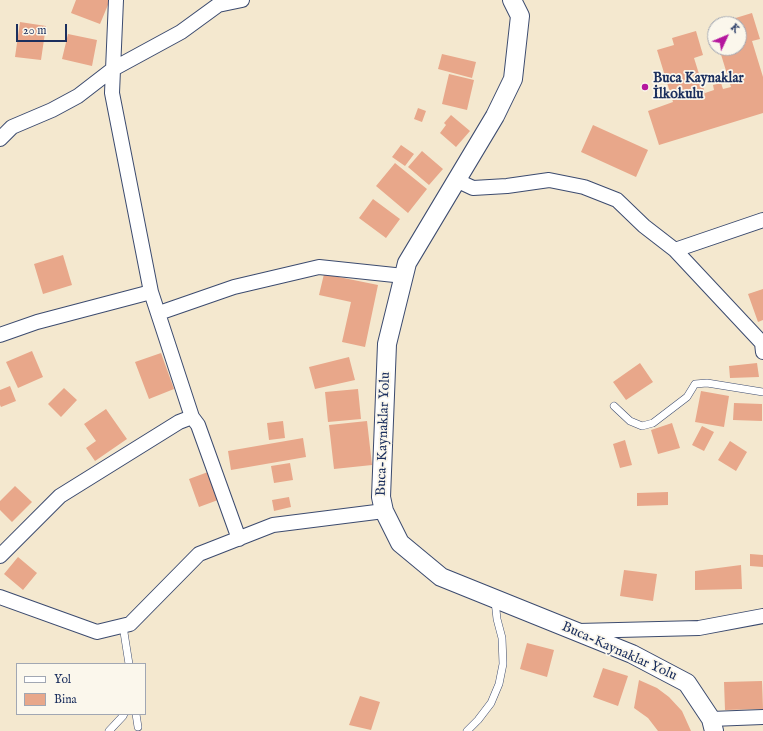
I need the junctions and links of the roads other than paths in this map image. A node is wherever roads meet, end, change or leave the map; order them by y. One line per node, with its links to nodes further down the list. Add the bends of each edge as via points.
1 (116, 0): 4 (street)
2 (242, 0): 4 (street, via 218,5 181,32)
3 (512, 0): 6 (street, Buca-Kaynaklar Yolu, via 520,16 513,79 495,116)
4 (113, 69): 5 (street, via 78,96 12,127); 10 (street, via 112,93)
5 (0, 139)
6 (456, 180): 8 (street, via 473,188 550,180 584,187 617,200 644,226); 9 (street, Buca-Kaynaklar Yolu, via 407,263)
7 (763, 220): 8 (street)
8 (675, 250): 13 (street)
9 (404, 276): 11 (street, via 319,267 234,287); 17 (street, Buca-Kaynaklar Yolu, via 387,344 381,497)
10 (151, 292): 11 (street); 12 (street, via 37,322)
11 (158, 314): 16 (street)
12 (0, 335)
13 (763, 346)
14 (763, 392): 15 (lane, via 707,383 694,384 686,397 653,423 642,426 630,421)
15 (614, 406)
16 (192, 417): 18 (street, via 198,424); 19 (street, via 179,422 60,496)
17 (384, 511): 18 (street, via 273,525); 21 (street, Buca-Kaynaklar Yolu, via 400,543 441,577)
18 (239, 539): 23 (street, via 199,554 130,624)
19 (0, 556)
20 (0, 597): 23 (street, via 97,632)
21 (494, 599): 24 (street, Buca-Kaynaklar Yolu); 32 (lane, via 502,638 499,684 491,703)
22 (763, 616): 24 (street, via 699,628)
23 (123, 626): 25 (lane)
24 (576, 631): 29 (street, Buca-Kaynaklar Yolu, via 632,654 687,683)
25 (129, 663)
26 (124, 715): 31 (lane)
27 (136, 715): 30 (lane)
28 (763, 717): 29 (street)
29 (713, 725)
30 (138, 727)
31 (109, 731)
32 (467, 731)

